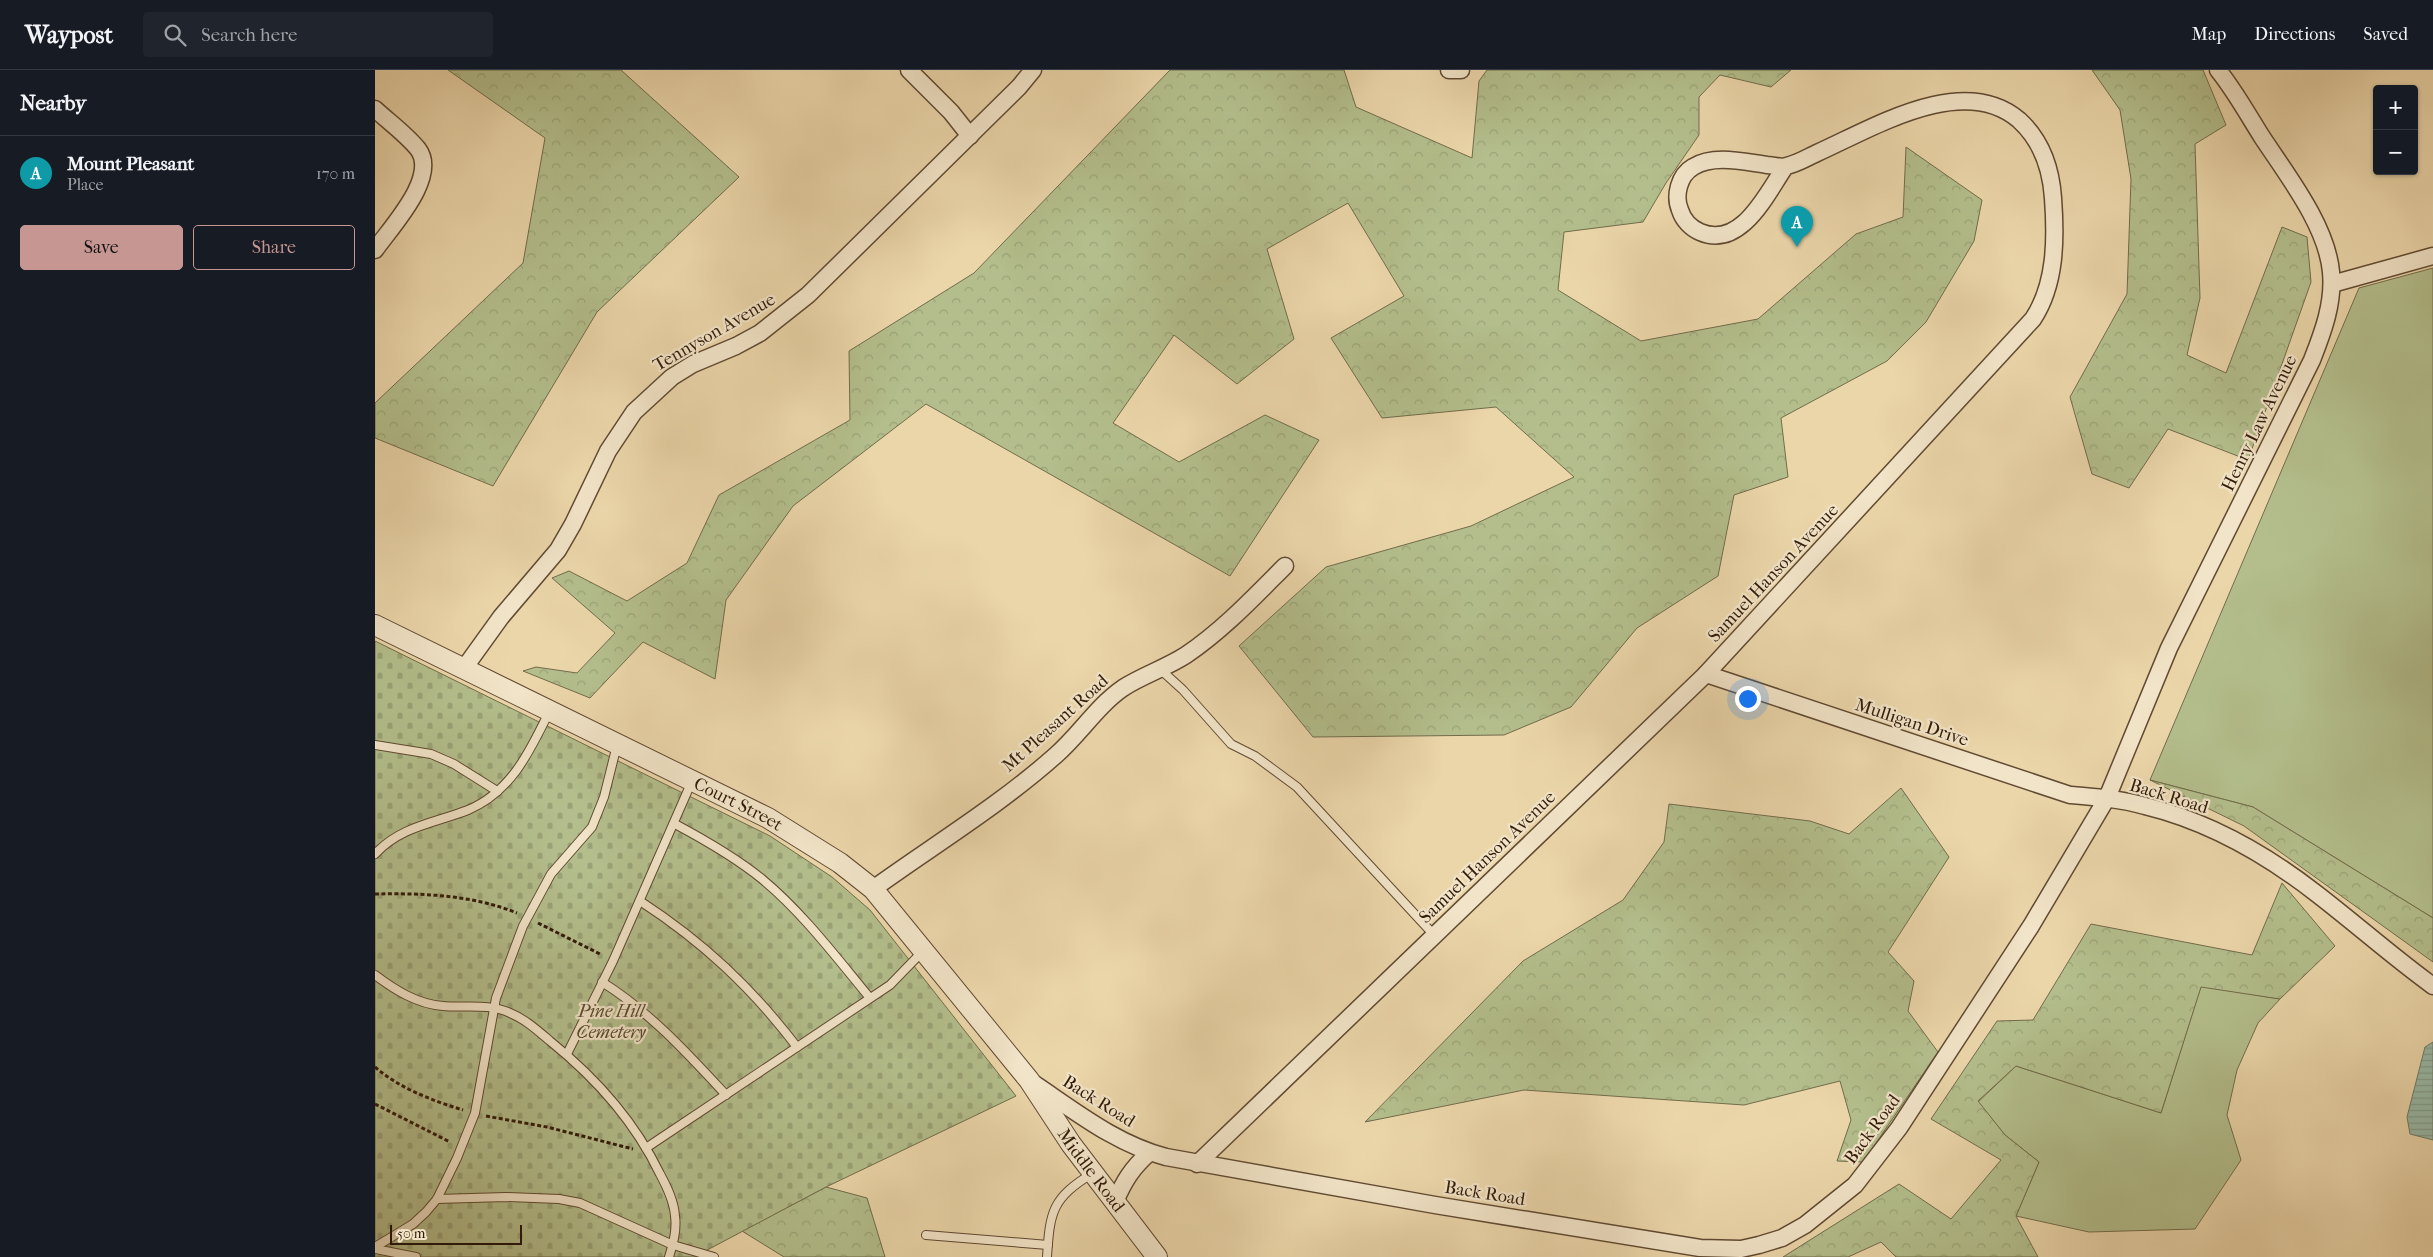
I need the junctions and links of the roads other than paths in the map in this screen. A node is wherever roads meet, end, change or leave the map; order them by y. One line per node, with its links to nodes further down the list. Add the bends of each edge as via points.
1 (909, 70): 7 (street)
2 (1033, 70): 7 (street, Tennyson Avenue)
3 (1449, 70): 4 (street)
4 (1461, 70)
5 (2218, 70): 11 (street, Henry Law Avenue, via 2309,212 2328,252)
6 (375, 109): 9 (street, via 419,150 425,168 419,187)
7 (970, 136): 14 (street, Tennyson Avenue, via 785,315 736,346 693,364 652,393 620,431 558,550 501,617)
8 (1785, 167): 8 (street, Samuel Hanson Avenue, via 1731,161 1701,162 1691,168 1679,186 1680,210 1686,221 1706,234 1731,232 1751,216); 16 (street, Samuel Hanson Avenue, via 1927,106 1964,101 1998,106 2026,127 2045,158 2053,204 2052,268 2042,305 2033,320)
9 (375, 250)
10 (2433, 256): 11 (street)
11 (2332, 284): 22 (street, Henry Law Avenue, via 2327,319 2312,360 2169,648)
12 (1285, 566): 15 (street, Mt Pleasant Road, via 1205,640)
13 (375, 625): 14 (street, Court Street)
14 (465, 667): 17 (street, Court Street)
15 (1161, 670): 25 (street, Mt Pleasant Road, via 1123,688 1057,755); 27 (lane, via 1231,744 1255,756 1297,787)
16 (1706, 674): 22 (street, Mulligan Drive, via 2070,795); 27 (street, Samuel Hanson Avenue)
17 (550, 711): 18 (street, Court Street); 21 (lane, via 518,772)
18 (617, 744): 20 (street, Court Street); 33 (lane, via 604,797 592,827 551,874 527,918)
19 (375, 745): 21 (lane, via 431,754 454,764)
20 (692, 781): 23 (lane); 25 (street, Court Street, via 805,840)
21 (497, 791): 24 (lane, via 483,803 467,810 413,827 387,841)
22 (2107, 798): 31 (street, Back Road, via 2185,818 2264,858 2315,893); 40 (street, Back Road, via 2031,926 1875,1161 1832,1205 1781,1238 1741,1249 1688,1246)
23 (675, 824): 26 (lane); 32 (lane, via 742,864 779,894)
24 (375, 854)
25 (873, 889): 28 (street, Court Street)
26 (640, 901): 30 (lane); 34 (lane, via 675,923 723,964 775,1018)
27 (1434, 935): 40 (street, Samuel Hanson Avenue)
28 (924, 950): 32 (lane, via 902,975); 36 (street, Court Street)
29 (375, 975): 33 (lane, via 406,996 428,1004)
30 (602, 982): 35 (lane); 37 (lane, via 672,1039)
31 (2433, 986)
32 (870, 998): 34 (lane)
33 (494, 1009): 35 (lane, via 525,1020); 42 (lane, via 475,1113)
34 (797, 1047): 37 (lane)
35 (567, 1054): 38 (lane, via 612,1098)
36 (1029, 1080): 39 (street, Back Road, via 1105,1130); 41 (street, Middle Road)
37 (726, 1095): 38 (lane)
38 (647, 1148): 46 (lane, via 673,1204 676,1228)
39 (1149, 1153): 40 (street, Back Road); 43 (street, via 1133,1167)
40 (1197, 1164)
41 (1093, 1173): 43 (street, Middle Road); 45 (lane, via 1075,1184 1053,1211)
42 (437, 1199): 46 (lane, via 506,1196 580,1203); 47 (lane, via 413,1224)
43 (1115, 1202): 52 (street, Middle Road)
44 (926, 1235): 45 (lane)
45 (1048, 1245): 51 (lane)
46 (673, 1246): 49 (lane); 50 (lane)
47 (375, 1248): 48 (lane)
48 (416, 1257)
49 (669, 1257)
50 (714, 1257)
51 (1047, 1257)
52 (1157, 1257)

